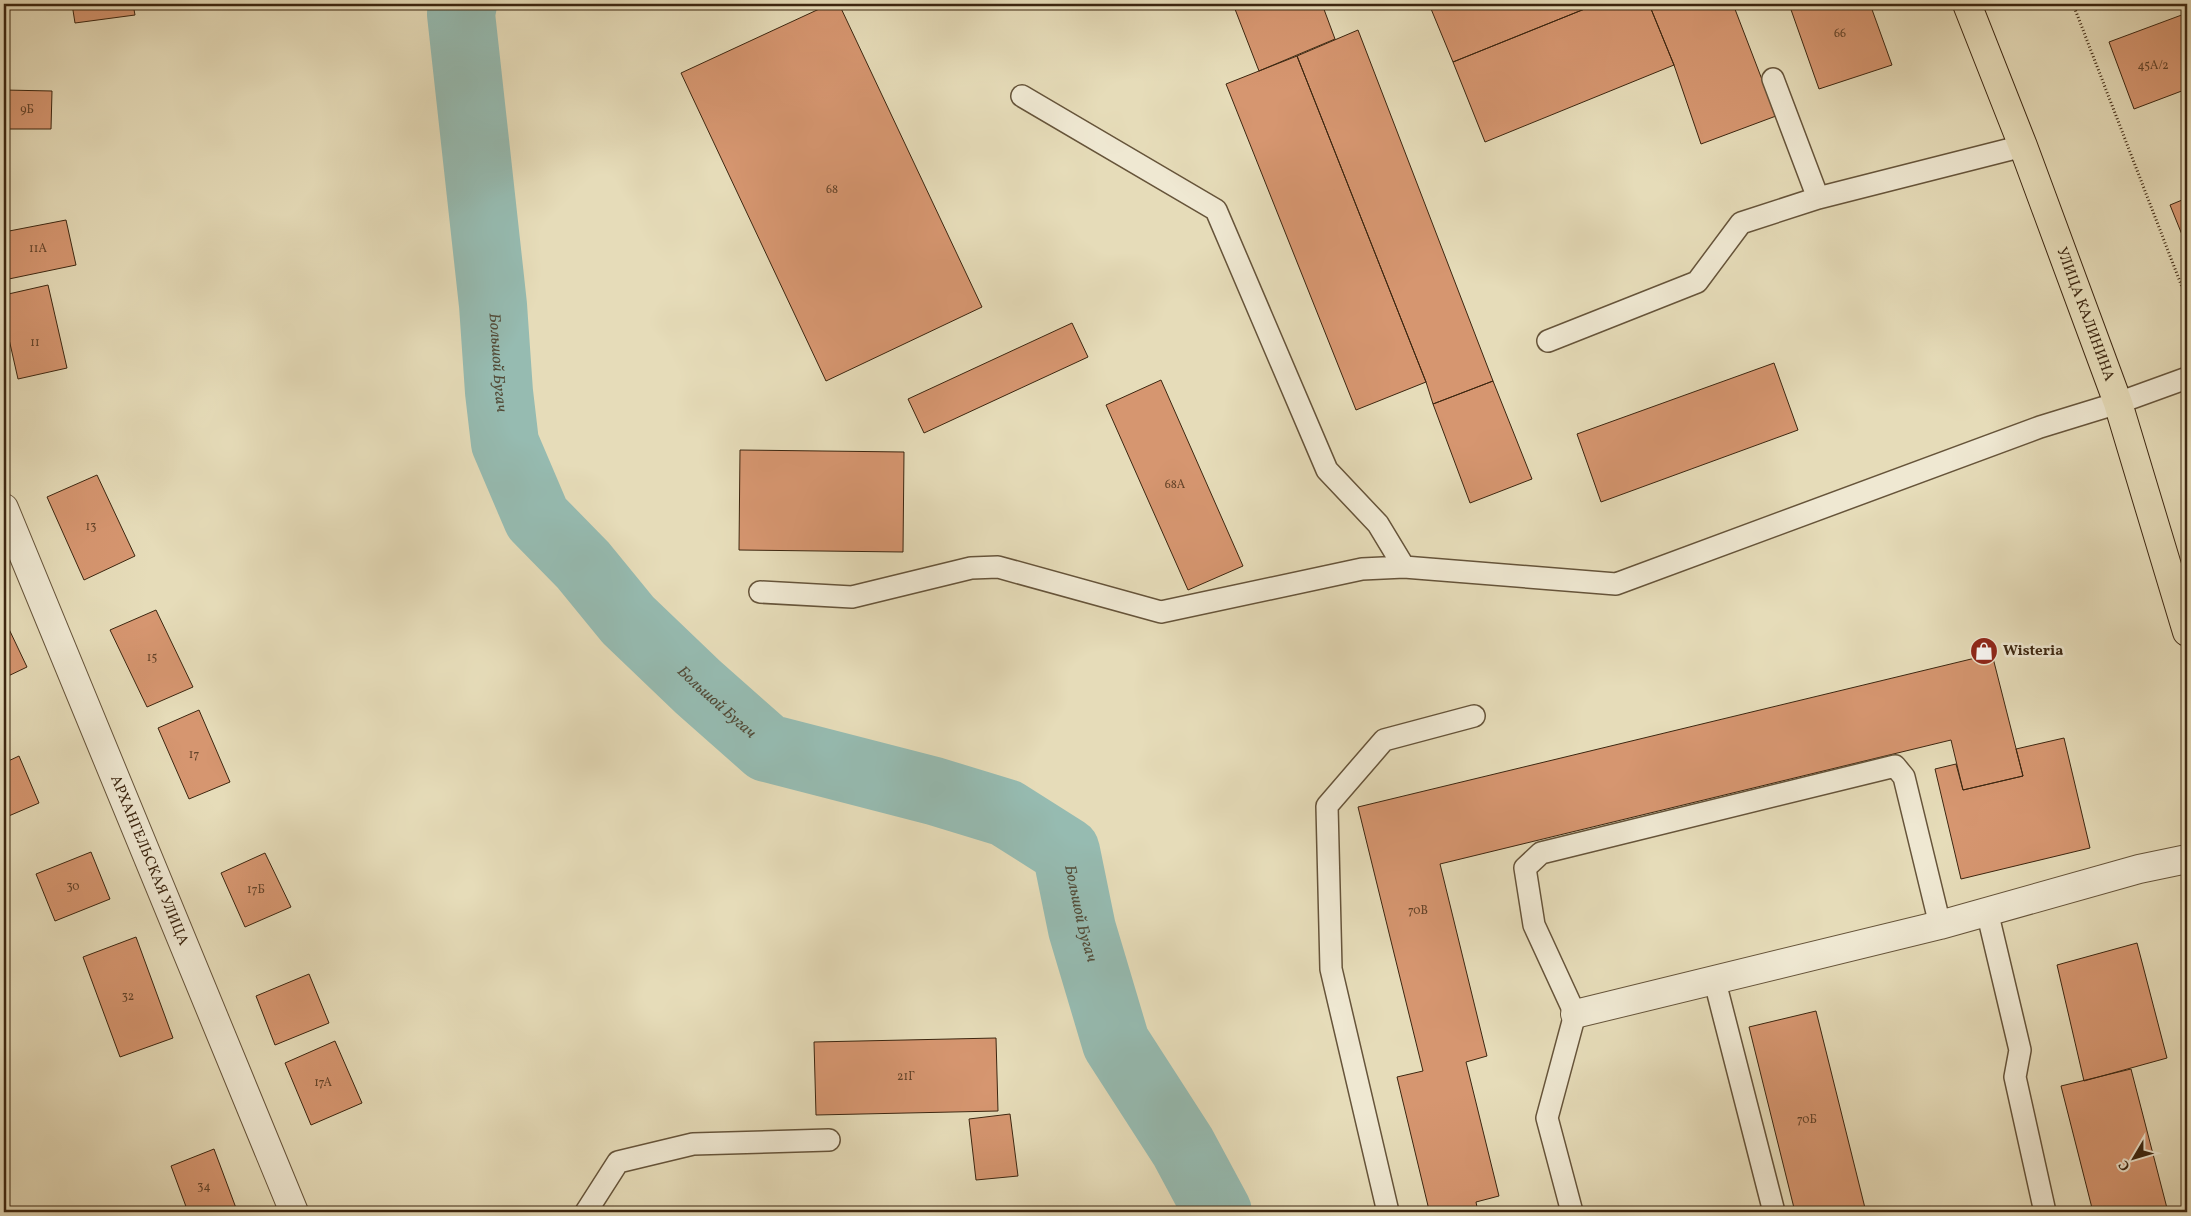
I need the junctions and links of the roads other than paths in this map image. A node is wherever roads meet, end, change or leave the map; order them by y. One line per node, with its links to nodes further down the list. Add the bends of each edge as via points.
1 (1967, 4): 4 (main road, УЛИЦА КАЛИНИНА)
2 (1773, 79): 5 (lane)
3 (1022, 96): 10 (lane, via 1216,210 1327,470 1378,524)
4 (2023, 146): 5 (lane); 8 (main road, УЛИЦА КАЛИНИНА)
5 (1818, 198): 6 (lane, via 1740,223 1697,282)
6 (1548, 341)
7 (2187, 378): 8 (lane)
8 (2118, 403): 10 (lane, via 2040,427 1616,584); 12 (main road, УЛИЦА КАЛИНИНА)
9 (4, 508): 20 (street, АРХАНГЕЛЬСКАЯ УЛИЦА)
10 (1404, 567): 11 (lane, via 1362,568 1161,612 998,567 971,568 852,597)
11 (760, 592)
12 (2187, 632)
13 (1474, 716): 22 (lane, via 1384,740 1327,806 1330,969)
14 (2187, 859): 15 (street)
15 (1987, 911): 16 (street); 25 (lane, via 2020,1050 2015,1077)
16 (1940, 925): 17 (street); 18 (lane, via 1904,777 1895,766 1541,853 1525,868 1534,925)
17 (1714, 978): 18 (street); 24 (lane)
18 (1575, 1014): 23 (lane, via 1547,1118)
19 (829, 1140): 21 (lane, via 693,1144 618,1162)
20 (294, 1212)
21 (586, 1212)
22 (1388, 1212)
23 (1572, 1212)
24 (1774, 1212)
25 (2046, 1212)

